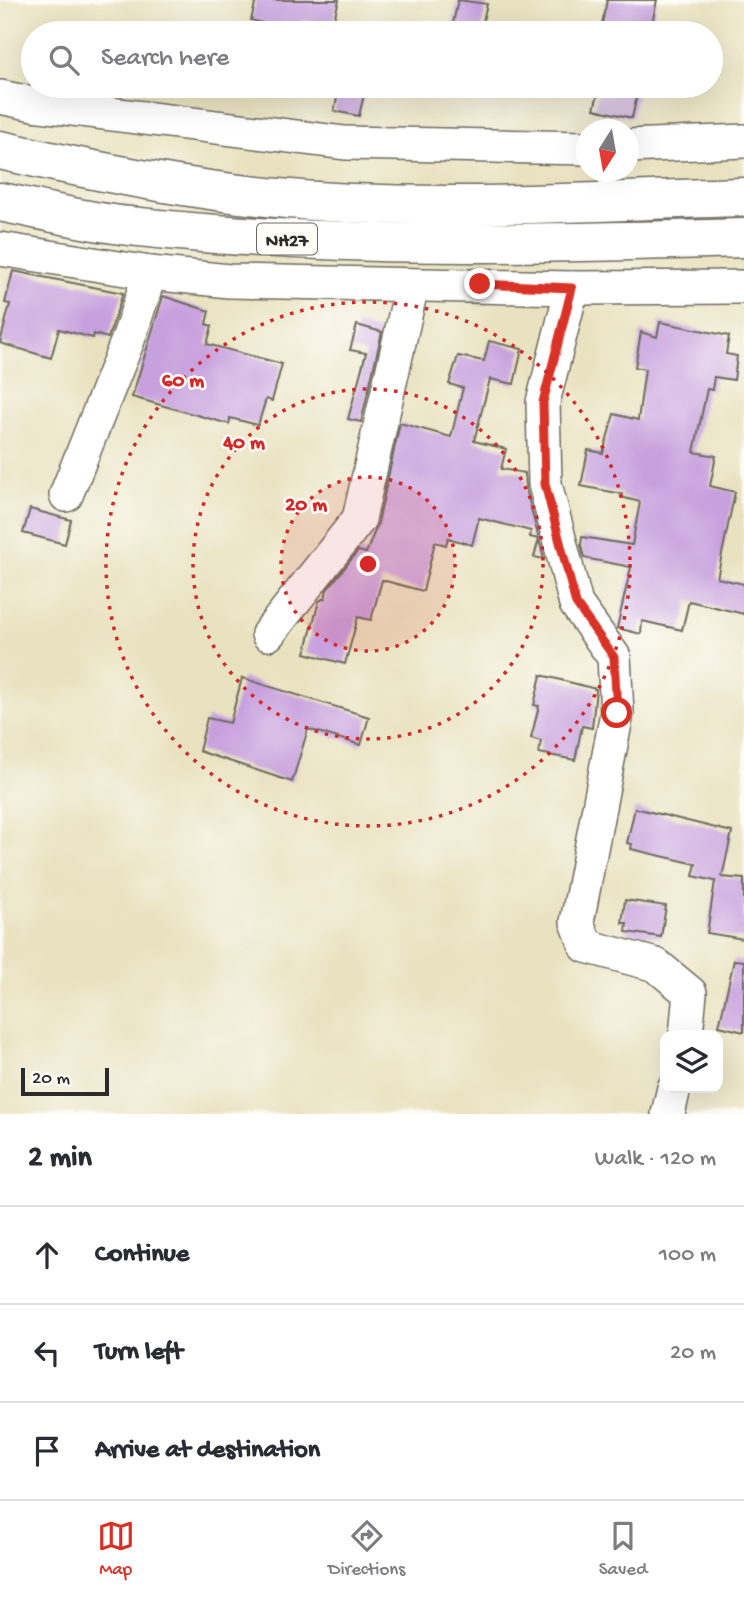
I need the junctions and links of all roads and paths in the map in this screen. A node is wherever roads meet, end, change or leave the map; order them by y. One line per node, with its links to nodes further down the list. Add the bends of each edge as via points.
1 (0, 97): 4 (street, via 345,143)
2 (744, 141): 3 (street)
3 (639, 146)
4 (576, 148)
5 (0, 150): 6 (highway, NH27, via 99,172 267,197 430,205)
6 (744, 197)
7 (0, 202): 8 (highway, NH27, via 128,226 312,241 578,243)
8 (744, 238)
9 (0, 249): 10 (street)
10 (150, 272): 11 (street, via 229,281); 14 (street)
11 (412, 285): 13 (street); 15 (street, via 359,519)
12 (744, 287): 13 (street)
13 (572, 288): 16 (street, via 543,402 545,484 576,604 614,657 617,713 577,922 586,946 656,965 690,993)
14 (66, 495)
15 (268, 634)
16 (686, 1030)
17 (673, 1093): 18 (street)
18 (668, 1114)

